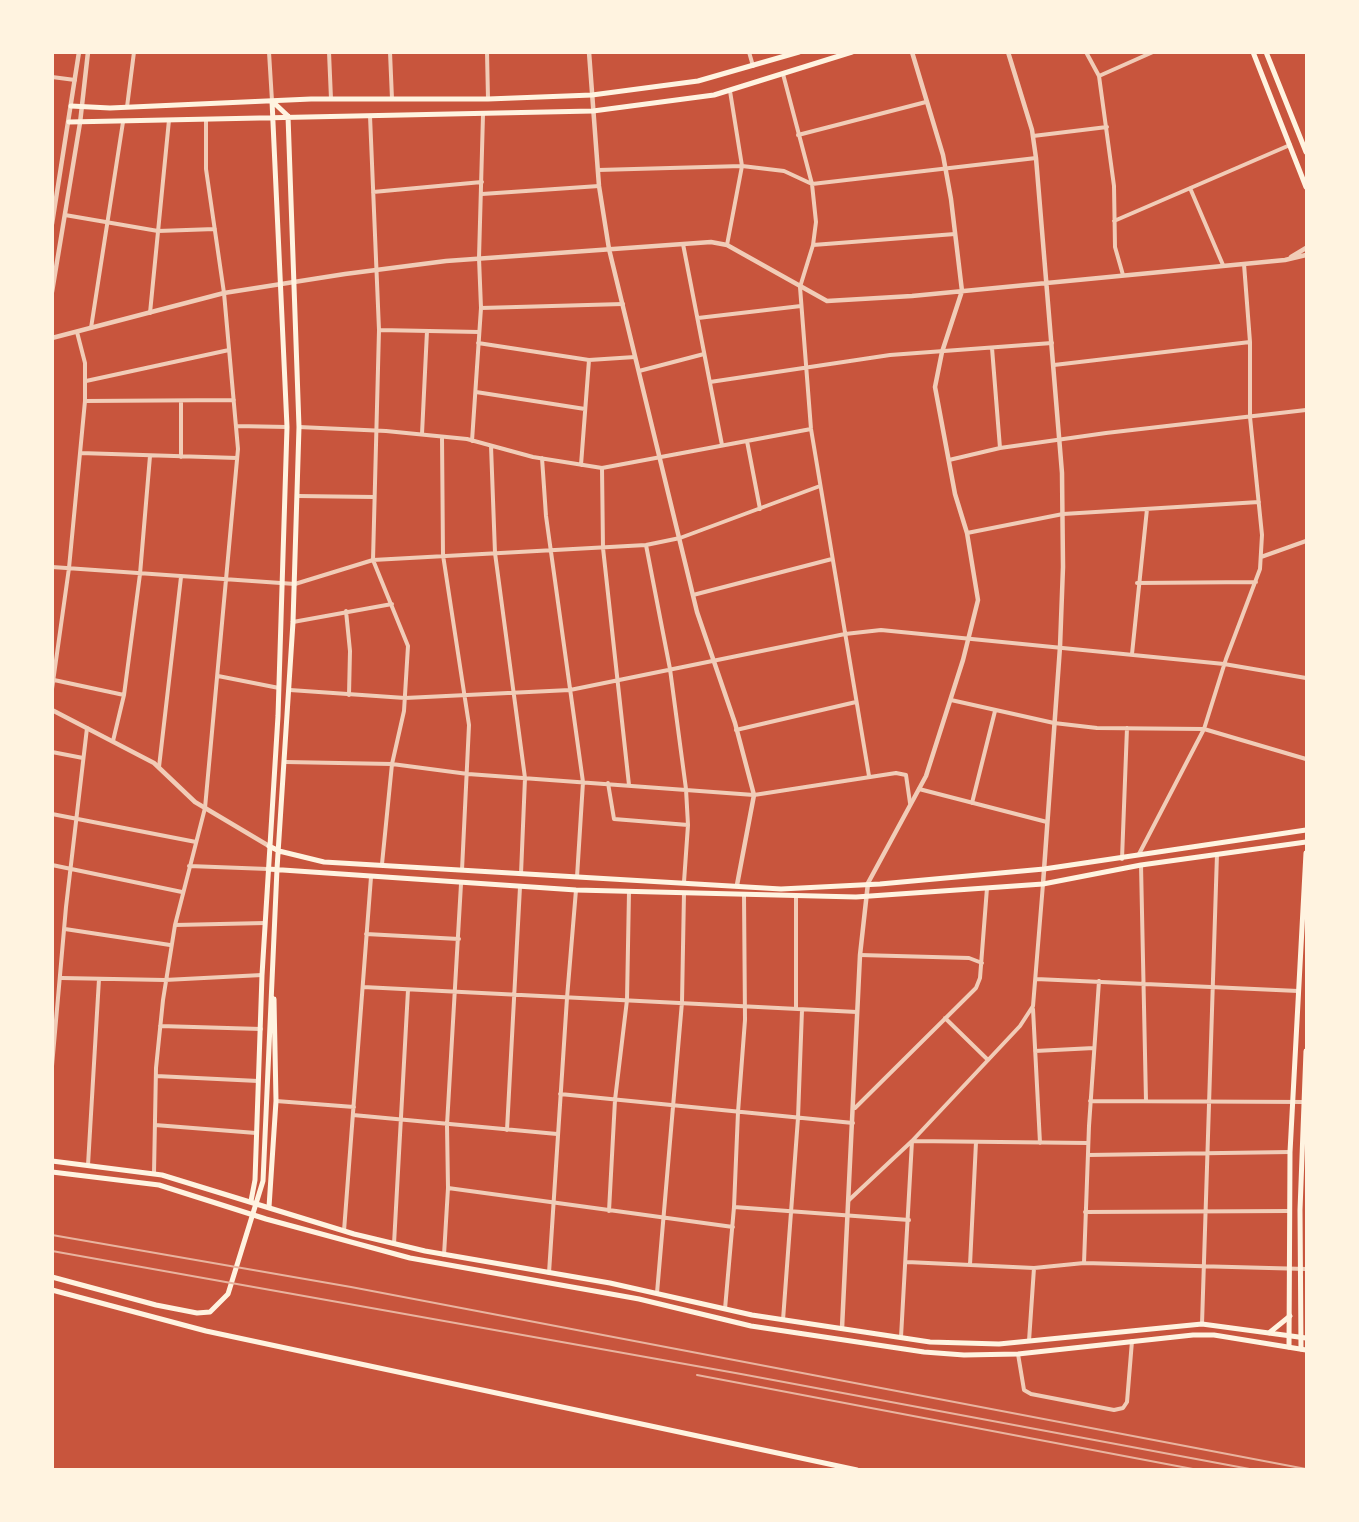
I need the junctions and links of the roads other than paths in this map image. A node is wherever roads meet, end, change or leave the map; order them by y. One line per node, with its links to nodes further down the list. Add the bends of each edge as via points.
1 (79, 52): 22 (street)
2 (88, 52): 31 (street)
3 (134, 52): 32 (street)
4 (269, 52): 28 (street)
5 (329, 52): 25 (street)
6 (390, 52): 26 (street)
7 (487, 52): 27 (street)
8 (589, 52): 24 (street)
9 (749, 52): 18 (street)
10 (799, 52): 18 (main road)
11 (852, 52): 19 (main road)
12 (912, 52): 29 (street)
13 (1008, 52): 45 (street)
14 (1086, 52): 20 (street)
15 (1153, 52): 20 (street)
16 (1253, 52): 47 (main road)
17 (1266, 52): 46 (main road)
18 (753, 66): 24 (main road, via 698,81)
19 (783, 74): 23 (main road); 44 (street)
20 (1099, 76): 43 (street)
21 (52, 77): 22 (street)
22 (76, 80): 30 (street)
23 (730, 91): 33 (main road); 50 (street)
24 (592, 95): 27 (main road); 33 (street)
25 (331, 99): 26 (main road); 28 (main road)
26 (392, 99): 27 (main road)
27 (488, 99)
28 (272, 100): 32 (main road); 35 (main road); 37 (main road)
29 (926, 102): 44 (street); 51 (street)
30 (71, 106): 31 (main road); 40 (street)
31 (82, 107): 32 (main road); 42 (street)
32 (127, 107)
33 (593, 111): 34 (main road); 52 (street)
34 (483, 115): 36 (main road); 53 (street)
35 (288, 116): 36 (main road); 37 (main road); 81 (main road)
36 (370, 116): 58 (street)
37 (273, 117): 38 (main road); 82 (main road)
38 (206, 119): 39 (main road); 65 (street, via 206,169)
39 (170, 120): 41 (main road); 66 (street)
40 (69, 122): 42 (main road); 60 (street)
41 (123, 122): 42 (main road); 63 (street)
42 (80, 123): 61 (street)
43 (1107, 127): 45 (street); 62 (street)
44 (798, 135): 54 (street)
45 (1033, 136): 49 (street)
46 (1304, 139): 48 (main road)
47 (1290, 145): 56 (main road); 57 (street)
48 (1306, 152)
49 (1036, 158): 51 (street); 80 (street)
50 (742, 166): 52 (street); 54 (street, via 784,171); 69 (street)
51 (945, 167): 54 (street); 67 (street)
52 (598, 170): 55 (street)
53 (482, 182): 58 (street); 59 (street)
54 (812, 184): 70 (street, via 816,222)
55 (599, 186): 59 (street); 72 (street)
56 (1306, 187)
57 (1190, 188): 62 (street); 77 (street)
58 (373, 192): 78 (street)
59 (482, 194): 74 (street)
60 (53, 214): 64 (street)
61 (65, 215): 63 (street); 85 (street)
62 (1114, 221): 79 (street, via 1115,247)
63 (108, 222): 66 (street); 92 (street)
64 (52, 224)
65 (215, 229): 66 (street); 86 (street)
66 (158, 231): 90 (street)
67 (955, 234): 70 (street); 84 (street)
68 (683, 244): 69 (street); 72 (street); 91 (street)
69 (727, 245): 83 (street)
70 (813, 245): 83 (street)
71 (1306, 248): 75 (street)
72 (609, 249): 74 (street); 87 (street)
73 (1306, 255): 75 (street)
74 (479, 258): 78 (street); 89 (street)
75 (1285, 260): 76 (street)
76 (1244, 264): 77 (street); 98 (street)
77 (1223, 266): 79 (street)
78 (377, 270): 81 (street); 93 (street)
79 (1123, 274): 80 (street)
80 (1048, 282): 84 (street); 100 (street)
81 (293, 283): 82 (street); 121 (main road)
82 (282, 285): 86 (street); 120 (main road)
83 (800, 287): 84 (street, via 827,302); 88 (street)
84 (962, 291): 103 (street)
85 (52, 292)
86 (224, 293): 90 (street); 102 (street)
87 (623, 304): 89 (street); 105 (street)
88 (801, 306): 91 (street); 108 (street)
89 (481, 308): 96 (street)
90 (150, 313): 92 (street)
91 (697, 318): 104 (street)
92 (91, 328): 95 (street)
93 (379, 330): 94 (street); 123 (street)
94 (427, 331): 96 (street); 124 (street)
95 (77, 332): 97 (street); 110 (street)
96 (479, 332): 99 (street)
97 (52, 338)
98 (1250, 342): 107 (street); 118 (street)
99 (478, 343): 106 (street); 112 (street)
100 (1052, 343): 101 (street); 107 (street)
101 (992, 348): 103 (street); 131 (street)
102 (229, 350): 110 (street); 113 (street)
103 (942, 352): 108 (street); 138 (street, via 935,387)
104 (704, 354): 109 (street); 111 (street)
105 (636, 357): 106 (street); 109 (street)
106 (589, 360): 116 (street)
107 (1054, 365): 126 (street)
108 (806, 366): 111 (street); 122 (street)
109 (639, 371): 135 (street)
110 (86, 381): 114 (street)
111 (710, 382): 129 (street)
112 (476, 392): 116 (street); 127 (street)
113 (234, 400): 115 (street); 119 (street)
114 (85, 401): 115 (street); 132 (street)
115 (181, 403): 134 (street)
116 (585, 409): 139 (street)
117 (1306, 410): 118 (street)
118 (1250, 417): 126 (street); 144 (street)
119 (236, 426): 120 (street); 136 (street)
120 (288, 427): 166 (main road)
121 (299, 427): 123 (street); 142 (main road)
122 (810, 429): 128 (street); 141 (street)
123 (376, 430): 124 (street); 143 (street)
124 (422, 434): 125 (street)
125 (442, 437): 127 (street); 155 (street)
126 (1058, 440): 131 (street); 147 (street)
127 (472, 441): 130 (street)
128 (747, 441): 129 (street); 145 (street)
129 (722, 445): 135 (street)
130 (491, 446): 137 (street); 154 (street)
131 (1000, 448): 138 (street)
132 (80, 453): 133 (street); 160 (street)
133 (150, 456): 134 (street); 161 (street)
134 (181, 457): 136 (street)
135 (661, 457): 140 (street); 149 (street)
136 (237, 458): 163 (street)
137 (542, 458): 139 (street); 153 (street)
138 (949, 460): 148 (street)
139 (581, 465): 140 (street)
140 (602, 468): 152 (street)
141 (820, 486): 145 (street); 157 (street)
142 (298, 496): 143 (street); 167 (main road)
143 (374, 497): 158 (street)
144 (1258, 502): 146 (street); 156 (street)
145 (760, 509): 149 (street)
146 (1147, 509): 147 (street); 165 (street)
147 (1063, 514): 148 (street); 174 (street)
148 (967, 533): 173 (street, via 978,600)
149 (680, 538): 151 (street); 168 (street)
150 (1306, 541): 156 (street)
151 (646, 545): 152 (street); 178 (street)
152 (603, 548): 153 (street); 182 (street)
153 (552, 552): 154 (street); 186 (street)
154 (495, 553): 155 (street); 188 (street)
155 (443, 555): 158 (street); 187 (street)
156 (1261, 557): 164 (street)
157 (832, 559): 168 (street); 172 (street)
158 (373, 560): 167 (street); 169 (street)
159 (52, 567): 160 (street)
160 (69, 568): 161 (street); 181 (street)
161 (140, 574): 162 (street); 189 (street)
162 (181, 577): 163 (street); 207 (street)
163 (227, 580): 166 (street); 179 (street)
164 (1256, 582): 165 (street); 177 (street)
165 (1137, 583): 175 (street)
166 (283, 584): 167 (street); 183 (main road)
167 (295, 584): 171 (main road)
168 (693, 595): 176 (street)
169 (392, 604): 170 (street); 191 (street, via 408,646)
170 (346, 611): 171 (street); 190 (street)
171 (293, 622): 185 (main road)
172 (845, 634): 173 (street, via 881,630); 176 (street); 193 (street)
173 (969, 637): 174 (street); 192 (street)
174 (1060, 647): 175 (street); 196 (street)
175 (1132, 654): 177 (street)
176 (713, 661): 178 (street); 200 (street)
177 (1224, 664): 180 (street); 199 (street)
178 (670, 669): 182 (street); 214 (street)
179 (218, 676): 183 (street); 219 (street)
180 (1306, 678)
181 (54, 680): 184 (street); 189 (street)
182 (619, 680): 186 (street); 213 (street)
183 (279, 688): 227 (main road)
184 (52, 689)
185 (290, 690): 190 (street); 205 (main road)
186 (570, 690): 188 (street); 211 (street)
187 (464, 694): 188 (street); 191 (street); 208 (street, via 469,725)
188 (514, 694): 210 (street)
189 (124, 695): 201 (street)
190 (349, 695): 191 (street)
191 (405, 698): 206 (street)
192 (951, 700): 195 (street); 215 (street)
193 (856, 702): 200 (street); 209 (street)
194 (52, 710): 197 (street)
195 (995, 711): 196 (street); 217 (street)
196 (1054, 723): 198 (street); 222 (street)
197 (87, 728): 201 (street); 203 (street)
198 (1126, 728): 199 (street); 232 (street)
199 (1204, 729): 204 (street); 231 (street)
200 (736, 730): 216 (street)
201 (113, 741): 207 (street)
202 (52, 752): 203 (street)
203 (83, 758): 221 (street)
204 (1306, 759)
205 (286, 762): 206 (street); 228 (main road)
206 (393, 764): 208 (street); 233 (street)
207 (159, 767): 219 (street)
208 (468, 774): 210 (street); 241 (street)
209 (869, 776): 216 (street); 218 (street, via 906,776)
210 (525, 778): 211 (street); 242 (street)
211 (583, 782): 212 (street); 244 (street)
212 (608, 783): 213 (street); 223 (street, via 614,819)
213 (629, 785): 214 (street)
214 (686, 789): 216 (street); 223 (street)
215 (920, 789): 217 (street); 218 (street)
216 (754, 795): 249 (street)
217 (972, 803): 222 (street)
218 (909, 806): 247 (street)
219 (205, 808): 225 (street); 227 (street)
220 (52, 814): 221 (street)
221 (75, 818): 225 (street); 237 (street)
222 (1047, 822): 240 (street)
223 (688, 825): 245 (street)
224 (1306, 830): 231 (main road)
225 (196, 842): 236 (street)
226 (1306, 842): 230 (main road)
227 (269, 846): 228 (main road); 238 (main road)
228 (279, 851): 233 (main road, via 324,862); 239 (main road)
229 (1306, 853): 278 (main road)
230 (1217, 854): 234 (main road); 276 (street)
231 (1137, 857): 232 (main road)
232 (1122, 859): 240 (main road)
233 (382, 864): 241 (main road)
234 (1141, 865): 248 (main road); 273 (street)
235 (52, 866): 237 (street)
236 (189, 866): 238 (street); 254 (street)
237 (71, 869): 254 (street); 261 (street)
238 (268, 869): 239 (main road); 259 (main road)
239 (278, 869): 243 (main road); 274 (main road)
240 (1044, 869): 247 (main road); 248 (street)
241 (462, 870): 242 (main road)
242 (520, 874): 244 (main road)
243 (371, 877): 246 (main road); 262 (street)
244 (577, 877): 245 (main road)
245 (684, 882): 249 (main road)
246 (461, 884): 251 (main road); 263 (street)
247 (868, 884): 249 (main road, via 781,889); 257 (street)
248 (1043, 884): 250 (main road); 270 (street)
249 (737, 885)
250 (987, 886): 257 (main road); 266 (street)
251 (520, 887): 252 (main road); 280 (street)
252 (576, 891): 253 (main road); 281 (street)
253 (629, 891): 255 (main road); 282 (street)
254 (182, 892): 260 (street)
255 (684, 893): 256 (main road); 283 (street)
256 (744, 895): 258 (main road); 285 (street)
257 (867, 896): 258 (main road); 265 (street)
258 (796, 897): 286 (street)
259 (265, 924): 260 (street); 267 (main road)
260 (175, 925): 264 (street)
261 (65, 929): 264 (street); 268 (street)
262 (366, 934): 263 (street); 275 (street)
263 (459, 939): 279 (street)
264 (170, 945): 271 (street)
265 (860, 955): 266 (street, via 969,958); 288 (street)
266 (982, 963): 289 (street, via 976,988)
267 (262, 975): 271 (street); 291 (main road)
268 (62, 978): 269 (street); 296 (street)
269 (99, 979): 271 (street); 328 (street)
270 (1036, 979): 272 (street); 284 (street)
271 (165, 980): 290 (street)
272 (1099, 981): 273 (street); 292 (street)
273 (1143, 984): 276 (street); 303 (street)
274 (272, 986): 301 (main road, via 276,1010); 359 (main road, via 263,1181 225,1298 210,1312 197,1313)
275 (363, 987): 277 (street); 308 (street)
276 (1213, 987): 278 (street); 304 (street)
277 (408, 990): 279 (street); 313 (street)
278 (1298, 991): 305 (main road)
279 (453, 992): 280 (street); 316 (street)
280 (514, 995): 281 (street); 317 (street)
281 (567, 998): 282 (street); 299 (street)
282 (627, 1000): 283 (street); 300 (street)
283 (682, 1002): 285 (street); 307 (street)
284 (1033, 1006): 293 (street); 295 (street)
285 (745, 1007): 286 (street); 310 (street)
286 (796, 1009): 287 (street)
287 (802, 1010): 288 (street); 312 (street)
288 (858, 1012): 309 (street)
289 (945, 1018): 295 (street); 309 (street)
290 (160, 1026): 291 (street); 297 (street)
291 (261, 1029): 298 (main road)
292 (1094, 1048): 293 (street); 302 (street)
293 (1035, 1051): 322 (street)
294 (1306, 1052): 306 (main road)
295 (988, 1060): 320 (street)
296 (52, 1066)
297 (156, 1076): 298 (street); 315 (street)
298 (259, 1081): 318 (main road)
299 (560, 1094): 300 (street); 319 (street)
300 (615, 1100): 307 (street); 338 (street)
301 (276, 1101): 308 (street); 335 (main road)
302 (1090, 1101): 303 (street); 323 (street)
303 (1146, 1101): 304 (street)
304 (1210, 1101): 305 (street); 325 (street)
305 (1293, 1101): 306 (street); 324 (main road)
306 (1305, 1102): 357 (main road, via 1300,1210)
307 (674, 1106): 310 (street); 344 (street)
308 (354, 1107): 311 (street)
309 (855, 1108): 314 (street)
310 (738, 1112): 312 (street); 336 (street)
311 (353, 1115): 313 (street); 348 (street)
312 (798, 1118): 314 (street); 339 (street)
313 (400, 1120): 316 (street); 349 (street)
314 (854, 1123): 332 (street)
315 (155, 1125): 318 (street); 330 (street)
316 (447, 1125): 317 (street); 331 (street)
317 (507, 1130): 319 (street)
318 (257, 1133): 333 (main road)
319 (557, 1134): 334 (street)
320 (912, 1141): 321 (street); 332 (street); 346 (street)
321 (976, 1142): 322 (street); 353 (street)
322 (1040, 1143): 323 (street)
323 (1088, 1143): 326 (street)
324 (1290, 1152): 325 (street); 341 (main road)
325 (1208, 1153): 326 (street); 337 (street)
326 (1088, 1155): 340 (street)
327 (52, 1161): 328 (main road)
328 (88, 1165): 330 (main road)
329 (52, 1172): 342 (main road, via 159,1185)
330 (154, 1173): 333 (main road)
331 (448, 1188): 334 (street); 350 (street)
332 (849, 1200): 343 (street)
333 (251, 1202): 335 (main road); 342 (main road)
334 (552, 1204): 338 (street); 358 (street)
335 (269, 1207): 345 (main road); 348 (main road)
336 (734, 1207): 339 (street); 347 (street)
337 (1205, 1210): 340 (street); 341 (street); 354 (street)
338 (609, 1211): 344 (street)
339 (791, 1212): 343 (street); 364 (street)
340 (1086, 1212): 352 (street)
341 (1289, 1212): 355 (main road)
342 (248, 1214): 345 (main road)
343 (848, 1216): 346 (street); 366 (street)
344 (664, 1218): 347 (street); 361 (street)
345 (266, 1219): 375 (main road, via 410,1258 639,1299 751,1326 924,1352)
346 (909, 1220): 351 (street)
347 (733, 1227): 362 (street)
348 (344, 1231): 349 (main road)
349 (394, 1244): 350 (main road)
350 (444, 1255): 358 (main road)
351 (907, 1262): 353 (street); 369 (street)
352 (1084, 1263): 354 (street); 356 (street)
353 (970, 1265): 356 (street)
354 (1203, 1265): 355 (street); 365 (street)
355 (1290, 1267): 357 (street); 363 (main road)
356 (1034, 1268): 371 (street)
357 (1304, 1269): 370 (main road)
358 (549, 1274): 361 (main road)
359 (52, 1277)
360 (52, 1290): 376 (main road, via 206,1331)
361 (657, 1293): 362 (main road)
362 (725, 1309): 364 (main road)
363 (1290, 1316): 367 (main road); 368 (main road)
364 (783, 1320): 366 (main road)
365 (1202, 1324): 367 (main road); 371 (main road)
366 (842, 1328): 369 (main road)
367 (1269, 1333): 368 (main road)
368 (1289, 1335): 370 (main road); 373 (main road)
369 (901, 1337): 371 (main road, via 963,1345)
370 (1304, 1338): 374 (main road)
371 (1029, 1341)
372 (1132, 1341): 373 (main road, via 1214,1335); 375 (main road); 375 (street, via 1127,1402 1123,1408 1114,1410 1024,1390)
373 (1289, 1347): 374 (main road)
374 (1304, 1350)
375 (1017, 1354)
376 (857, 1470)

